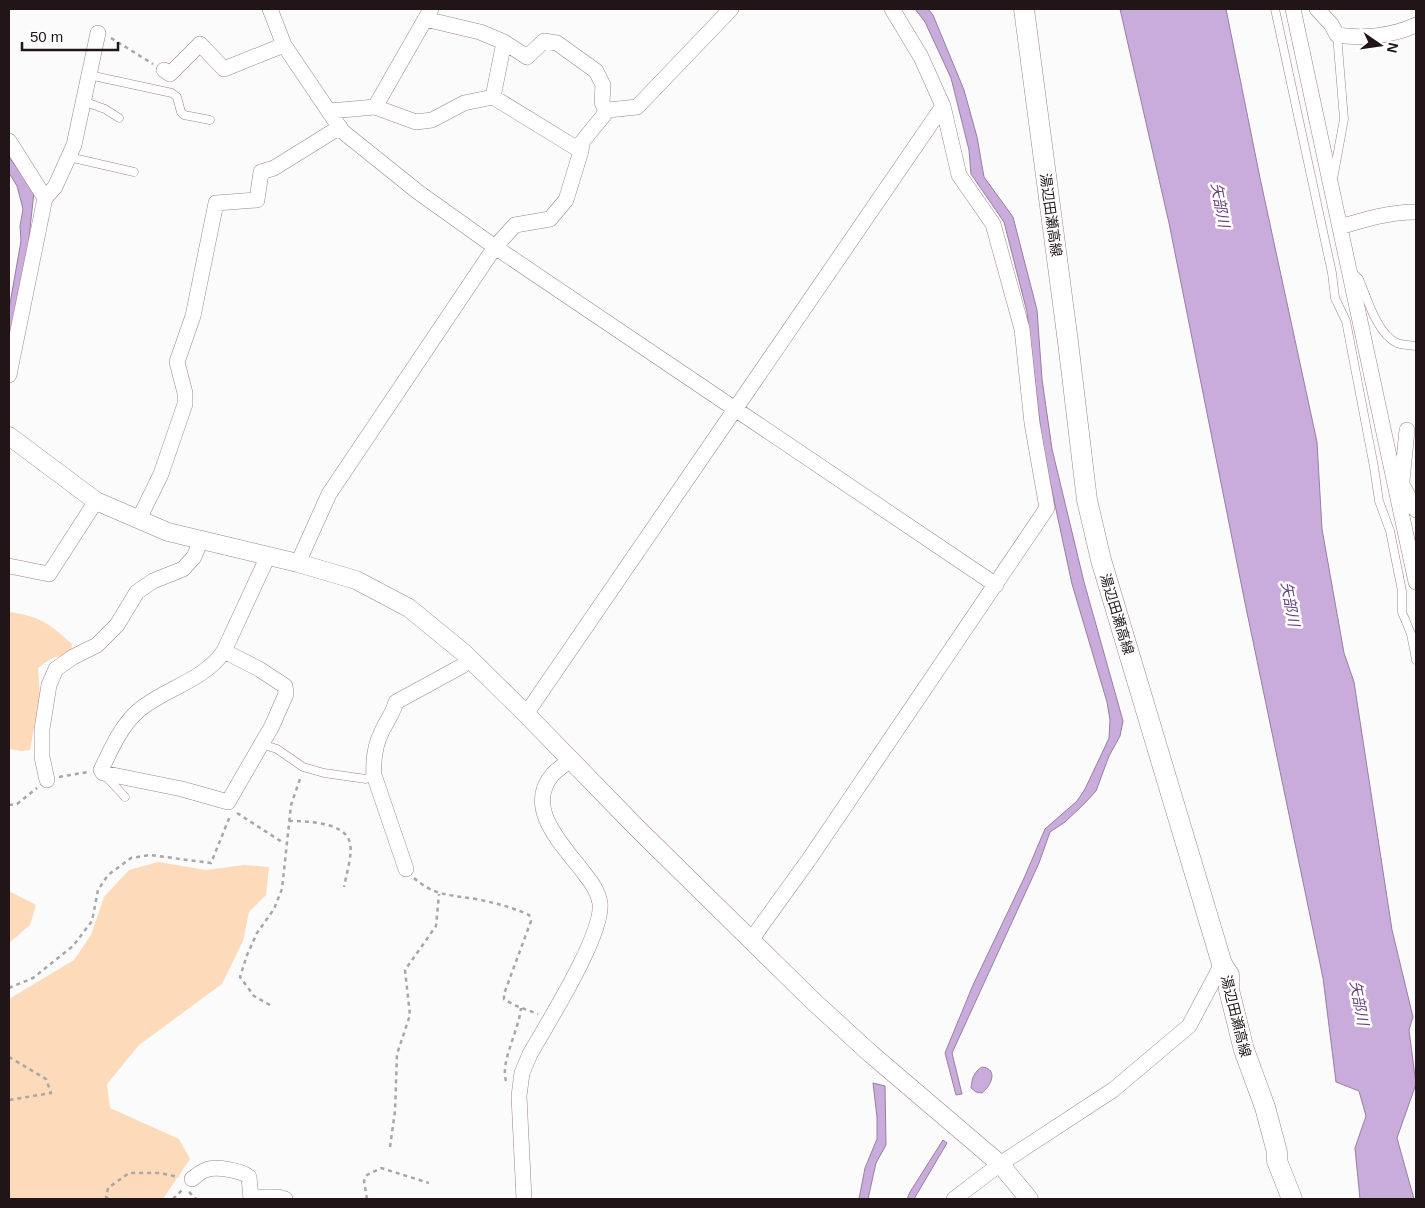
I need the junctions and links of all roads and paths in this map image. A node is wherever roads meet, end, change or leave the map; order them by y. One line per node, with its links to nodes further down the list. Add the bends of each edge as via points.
1 (270, 9): 13 (street)
2 (730, 9): 21 (street, via 637,107)
3 (892, 9): 18 (street, via 921,57)
4 (1024, 9): 67 (main road, 湯辺田瀬高線, via 1087,500 1101,560)
5 (1276, 9): 51 (lane, via 1336,298 1346,321 1379,502 1390,531 1402,591 1402,612)
6 (1293, 9): 29 (street)
7 (1317, 9): 11 (street)
8 (428, 14): 12 (street); 19 (street)
9 (1416, 25): 11 (street, via 1368,37)
10 (98, 32): 14 (path); 15 (street)
11 (1337, 35): 29 (lane, via 1344,119)
12 (504, 42): 16 (street); 21 (street, via 527,56 544,41 556,43 576,56 596,71 603,85 602,102)
13 (284, 45): 14 (street, via 224,69 200,44 170,74); 20 (street)
14 (164, 70)
15 (89, 75): 17 (street); 23 (lane, via 172,94 177,97 184,115)
16 (493, 97): 19 (street, via 464,102 432,120 416,122); 26 (street)
17 (83, 101): 22 (lane); 27 (street)
18 (943, 106): 37 (street); 49 (street, via 959,175 993,224 1022,330 1032,423 1047,508)
19 (376, 108): 20 (street)
20 (330, 111): 24 (street)
21 (606, 112): 26 (street, via 582,142)
22 (119, 118)
23 (210, 120)
24 (340, 127): 33 (street, via 418,192); 43 (street, via 274,168 261,172 257,200 216,203 193,316 177,362 185,404 161,474)
25 (9, 140): 30 (street)
26 (581, 151): 33 (street, via 566,200 550,219 515,225)
27 (69, 157): 28 (lane); 30 (street, via 55,187)
28 (134, 172)
29 (1331, 186): 32 (street)
30 (45, 198): 36 (street)
31 (1416, 212): 32 (street, via 1398,212)
32 (1340, 227): 34 (street)
33 (495, 248): 37 (street); 46 (street, via 329,494)
34 (1349, 269): 35 (lane, via 1358,279 1387,337 1398,344); 40 (street)
35 (1416, 346)
36 (9, 375)
37 (734, 410): 49 (street); 53 (street)
38 (1407, 430): 40 (street)
39 (9, 436): 41 (street)
40 (1398, 478): 42 (street); 48 (street, via 1399,501)
41 (96, 501): 43 (street); 47 (street, via 49,574)
42 (1416, 510)
43 (139, 519): 44 (street, via 168,532)
44 (201, 540): 45 (street); 59 (street, via 194,557 183,569 153,581 137,592 116,626 98,645 56,669 49,685 42,729 42,757)
45 (268, 556): 46 (street); 50 (street)
46 (298, 563): 53 (street, via 356,580 409,608 464,653)
47 (9, 566)
48 (1416, 582)
49 (996, 585): 66 (street)
50 (224, 651): 54 (street, via 284,686 286,694); 57 (street, via 202,674 167,691 139,710 113,746 101,770)
51 (1416, 660)
52 (462, 666): 58 (street, via 396,702 381,733 373,760)
53 (526, 714): 55 (street)
54 (261, 744): 56 (lane, via 277,749); 57 (street, via 228,802)
55 (571, 760): 66 (street); 71 (street, via 553,775 544,789 541,806 549,826 594,887 600,903 599,918 591,944)
56 (303, 767): 58 (lane, via 366,779); 61 (path)
57 (103, 773): 60 (lane)
58 (374, 775): 63 (street)
59 (47, 780)
60 (125, 797)
61 (289, 821): 64 (path, via 328,825 350,840); 69 (path, via 282,890 274,909 257,933 240,977 254,996)
62 (282, 842): 68 (path, via 232,810 211,863 150,855 131,858 108,875 98,890 92,921 73,946 33,978)
63 (406, 869): 65 (path, via 415,879)
64 (344, 887)
65 (439, 894): 70 (path, via 475,899 529,914 531,921 504,994 504,999); 75 (path, via 436,926 405,970 410,1015 397,1054)
66 (751, 940): 76 (street, via 870,1054)
67 (1222, 964): 76 (street, via 1188,1026 1113,1090); 86 (main road, 湯辺田瀬高線, via 1229,975 1229,990 1244,1050 1265,1107 1277,1161)
68 (9, 988)
69 (270, 1005)
70 (521, 1008): 71 (path); 73 (path, via 504,1074 508,1085)
71 (551, 1019): 73 (street, via 530,1054 522,1074)
72 (9, 1057): 74 (path, via 46,1079 51,1094)
73 (519, 1096): 83 (street)
74 (9, 1100)
75 (390, 1147)
76 (1000, 1164): 84 (street); 85 (street)
77 (192, 1178): 79 (street, via 206,1169 227,1169 246,1174); 80 (path, via 129,1173 108,1188)
78 (428, 1183): 82 (path, via 381,1168 367,1175 364,1182)
79 (251, 1198): 81 (street)
80 (108, 1199)
81 (285, 1199)
82 (366, 1199)
83 (524, 1199)
84 (954, 1199)
85 (1029, 1199)
86 (1292, 1199)

